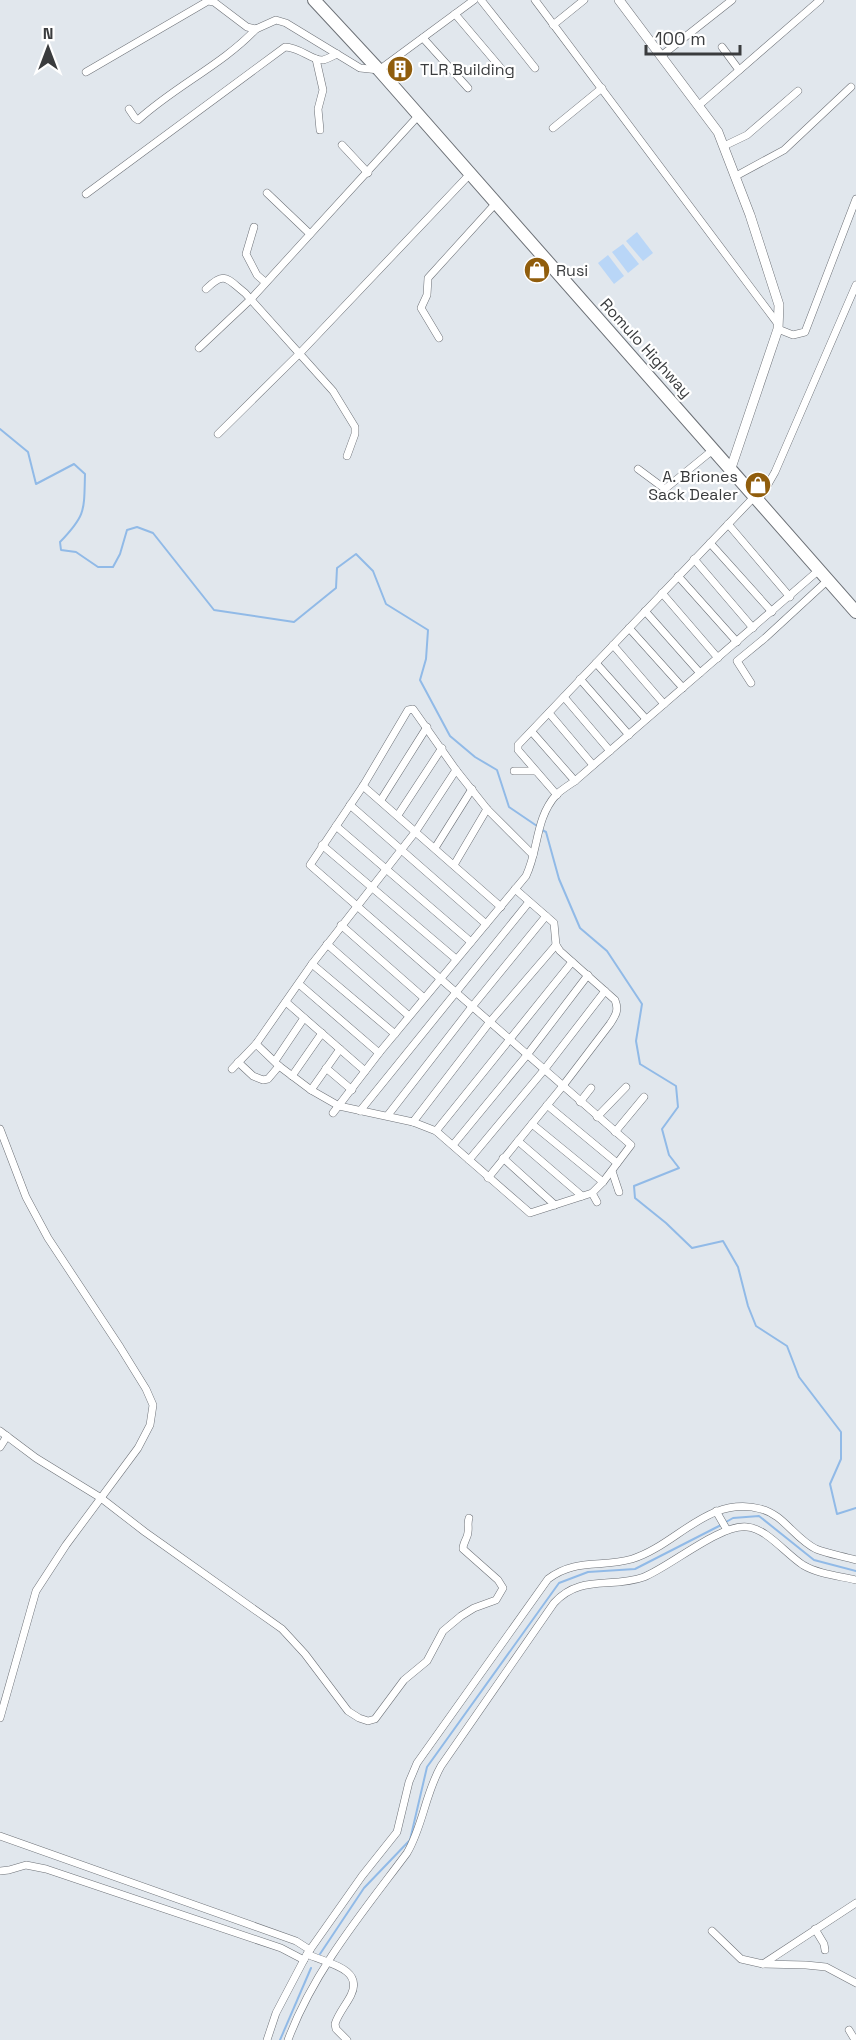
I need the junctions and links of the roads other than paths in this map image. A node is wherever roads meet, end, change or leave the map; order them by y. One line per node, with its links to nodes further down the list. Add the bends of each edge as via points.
1 (314, 0): 19 (highway, Romulo Highway)
2 (474, 0): 10 (street)
3 (481, 0): 18 (street)
4 (534, 0): 11 (street)
5 (584, 0): 11 (street)
6 (619, 0): 16 (street)
7 (732, 0): 16 (street)
8 (820, 0): 20 (street)
9 (214, 1): 12 (street, via 247,27); 21 (street, via 199,5)
10 (455, 14): 13 (street); 22 (street)
11 (553, 25): 25 (street)
12 (256, 29): 15 (street, via 276,20 286,23); 28 (street, via 138,120)
13 (423, 38): 19 (street); 24 (street)
14 (722, 47): 20 (street)
15 (337, 54): 17 (street); 19 (street, via 360,68)
16 (661, 56): 27 (street)
17 (316, 59): 31 (street, via 323,90 318,109); 38 (street, via 294,47 285,47)
18 (535, 68)
19 (380, 70): 29 (highway, Romulo Highway)
20 (739, 70): 27 (street)
21 (86, 72)
22 (505, 73)
23 (852, 87): 36 (street, via 784,150)
24 (468, 88)
25 (602, 88): 30 (street); 47 (street)
26 (798, 91): 33 (street, via 747,135)
27 (698, 106): 33 (street)
28 (129, 109)
29 (419, 115): 34 (street); 35 (highway, Romulo Highway)
30 (553, 128)
31 (320, 130)
32 (342, 145): 34 (street)
33 (724, 146): 36 (street)
34 (368, 173): 42 (street)
35 (470, 174): 40 (highway, Romulo Highway); 50 (street)
36 (736, 176): 47 (street, via 779,305)
37 (267, 193): 42 (street)
38 (86, 194)
39 (856, 199): 47 (street, via 805,332 793,335)
40 (496, 203): 48 (street, via 428,279 422,308); 52 (highway, Romulo Highway)
41 (254, 227): 43 (street, via 246,254)
42 (310, 234): 43 (street)
43 (265, 282): 46 (street)
44 (856, 285): 56 (street, via 775,472)
45 (206, 289): 46 (street, via 220,277)
46 (251, 299): 49 (street); 50 (street)
47 (778, 327): 54 (street)
48 (439, 338)
49 (199, 348)
50 (300, 353): 51 (street); 53 (street, via 333,391 355,427)
51 (218, 434)
52 (714, 449): 54 (highway, Romulo Highway); 55 (street, via 665,489)
53 (347, 456)
54 (731, 468): 56 (highway, Romulo Highway)
55 (638, 469)
56 (757, 498): 57 (street); 60 (highway, Romulo Highway)
57 (728, 524): 58 (street); 63 (street)
58 (710, 543): 59 (street); 66 (street)
59 (694, 559): 61 (street); 68 (street)
60 (824, 575): 63 (street); 64 (highway, Romulo Highway); 75 (street, via 765,638 737,661)
61 (678, 576): 62 (street); 69 (street)
62 (662, 593): 65 (street); 71 (street)
63 (790, 597): 66 (street)
64 (854, 606)
65 (645, 611): 67 (street); 73 (street)
66 (772, 612): 68 (street)
67 (629, 628): 70 (street); 76 (street)
68 (753, 628): 69 (street)
69 (737, 642): 71 (street)
70 (613, 645): 72 (street); 78 (street)
71 (718, 658): 73 (street)
72 (596, 663): 74 (street); 80 (street)
73 (700, 673): 76 (street)
74 (580, 679): 77 (street); 83 (street)
75 (751, 683)
76 (683, 688): 78 (street)
77 (564, 697): 79 (street); 85 (street)
78 (664, 704): 80 (street)
79 (549, 713): 82 (street); 86 (street)
80 (646, 719): 83 (street)
81 (427, 727): 84 (street); 91 (street, via 413,708 408,710); 94 (street)
82 (532, 732): 89 (street, via 518,747); 90 (street)
83 (628, 735): 85 (street)
84 (442, 748): 87 (street); 97 (street)
85 (610, 751): 86 (street)
86 (593, 765): 90 (street)
87 (456, 770): 92 (street); 99 (street)
88 (514, 771): 89 (street)
89 (535, 771): 93 (street)
90 (576, 781): 93 (street)
91 (363, 786): 94 (street); 95 (street)
92 (472, 789): 96 (street); 101 (street)
93 (557, 795): 103 (street, via 543,816)
94 (381, 800): 97 (street)
95 (350, 805): 98 (street); 102 (street)
96 (487, 809): 103 (street); 104 (street)
97 (398, 815): 99 (street)
98 (336, 826): 100 (street); 105 (street)
99 (416, 831): 101 (street); 102 (street)
100 (322, 846): 106 (street); 109 (street, via 310,863 311,868)
101 (435, 848): 104 (street)
102 (401, 850): 105 (street); 112 (street)
103 (532, 855): 107 (street, via 526,876)
104 (454, 865): 110 (street)
105 (386, 868): 106 (street); 114 (street)
106 (371, 887): 109 (street); 117 (street)
107 (515, 889): 108 (street); 110 (street)
108 (530, 902): 111 (street); 124 (street)
109 (356, 907): 113 (street); 121 (street)
110 (501, 907): 112 (street)
111 (546, 916): 116 (street, via 554,923); 127 (street)
112 (486, 924): 114 (street)
113 (341, 925): 115 (street); 125 (street)
114 (471, 942): 117 (street)
115 (327, 944): 119 (street); 128 (street)
116 (556, 945): 118 (street); 130 (street)
117 (456, 959): 121 (street)
118 (572, 962): 120 (street); 133 (street)
119 (312, 964): 122 (street); 132 (street)
120 (588, 975): 123 (street); 137 (street)
121 (439, 980): 124 (street); 125 (street)
122 (299, 984): 126 (street); 136 (street)
123 (605, 991): 142 (street); 145 (street, via 615,1000 616,1014)
124 (454, 993): 127 (street); 154 (street)
125 (424, 998): 128 (street)
126 (286, 1002): 129 (street); 134 (street)
127 (471, 1008): 130 (street); 156 (street)
128 (409, 1016): 132 (street)
129 (304, 1018): 131 (street); 139 (street)
130 (489, 1023): 133 (street); 158 (street)
131 (322, 1034): 135 (street); 144 (street)
132 (395, 1034): 136 (street)
133 (508, 1040): 137 (street); 161 (street)
134 (256, 1044): 138 (street); 139 (street)
135 (340, 1049): 140 (street); 143 (street)
136 (379, 1053): 143 (street)
137 (527, 1056): 142 (street); 164 (street)
138 (238, 1062): 139 (street, via 263,1080 268,1079); 141 (street)
139 (277, 1064): 144 (street)
140 (326, 1068): 148 (street); 149 (street)
141 (232, 1069)
142 (544, 1070): 145 (street); 166 (street)
143 (365, 1071): 149 (street)
144 (292, 1076): 148 (street)
145 (562, 1087): 151 (street); 152 (street)
146 (626, 1087): 157 (street)
147 (591, 1088): 151 (street)
148 (311, 1090): 153 (street)
149 (352, 1090): 153 (street)
150 (644, 1097): 162 (street)
151 (580, 1102): 157 (street)
152 (547, 1105): 159 (street); 167 (street)
153 (339, 1106): 154 (street); 155 (street)
154 (360, 1111): 156 (street)
155 (333, 1113)
156 (388, 1115): 158 (street)
157 (597, 1117): 162 (street)
158 (413, 1122): 161 (street)
159 (532, 1124): 163 (street); 170 (street)
160 (0, 1129): 179 (street, via 26,1197 48,1238 151,1400 152,1413 145,1438)
161 (436, 1131): 164 (street)
162 (615, 1132): 167 (street, via 631,1145)
163 (518, 1141): 165 (street); 173 (street)
164 (453, 1145): 166 (street)
165 (503, 1158): 169 (street); 175 (street)
166 (469, 1160): 169 (street)
167 (617, 1163): 168 (street)
168 (612, 1171): 170 (street); 171 (street)
169 (488, 1178): 175 (street, via 530,1213)
170 (603, 1182): 172 (street)
171 (619, 1192)
172 (592, 1193): 173 (street); 174 (street)
173 (582, 1196): 175 (street)
174 (597, 1202)
175 (555, 1205)
176 (0, 1431): 177 (street)
177 (7, 1436): 178 (street); 179 (street)
178 (0, 1447)
179 (101, 1498): 181 (street, via 282,1629 348,1711 369,1721 375,1719 411,1672 427,1661 443,1631 501,1593 503,1588 498,1580 463,1549); 185 (street, via 36,1591)
180 (717, 1513): 182 (street); 183 (street, via 733,1506 763,1509 816,1549); 192 (street, via 632,1558 569,1566 548,1579 417,1763 395,1836)
181 (468, 1518)
182 (726, 1528): 184 (street, via 755,1528 804,1566); 193 (street, via 646,1576 620,1583 576,1586 560,1597 441,1767 407,1853)
183 (856, 1560)
184 (856, 1580)
185 (0, 1718)
186 (0, 1836): 192 (street, via 296,1941)
187 (0, 1871): 192 (street, via 26,1865 46,1869)
188 (856, 1903): 189 (street)
189 (815, 1929): 191 (street); 194 (street)
190 (712, 1931): 194 (street, via 741,1959)
191 (825, 1950)
192 (307, 1955): 193 (street); 197 (street, via 276,2013)
193 (327, 1962): 198 (street); 199 (street, via 354,1980 351,1995 335,2025)
194 (763, 1964): 195 (street, via 826,1967)
195 (856, 1983)
196 (849, 2030): 200 (street)
197 (267, 2040)
198 (288, 2040)
199 (347, 2040)
200 (855, 2040)

